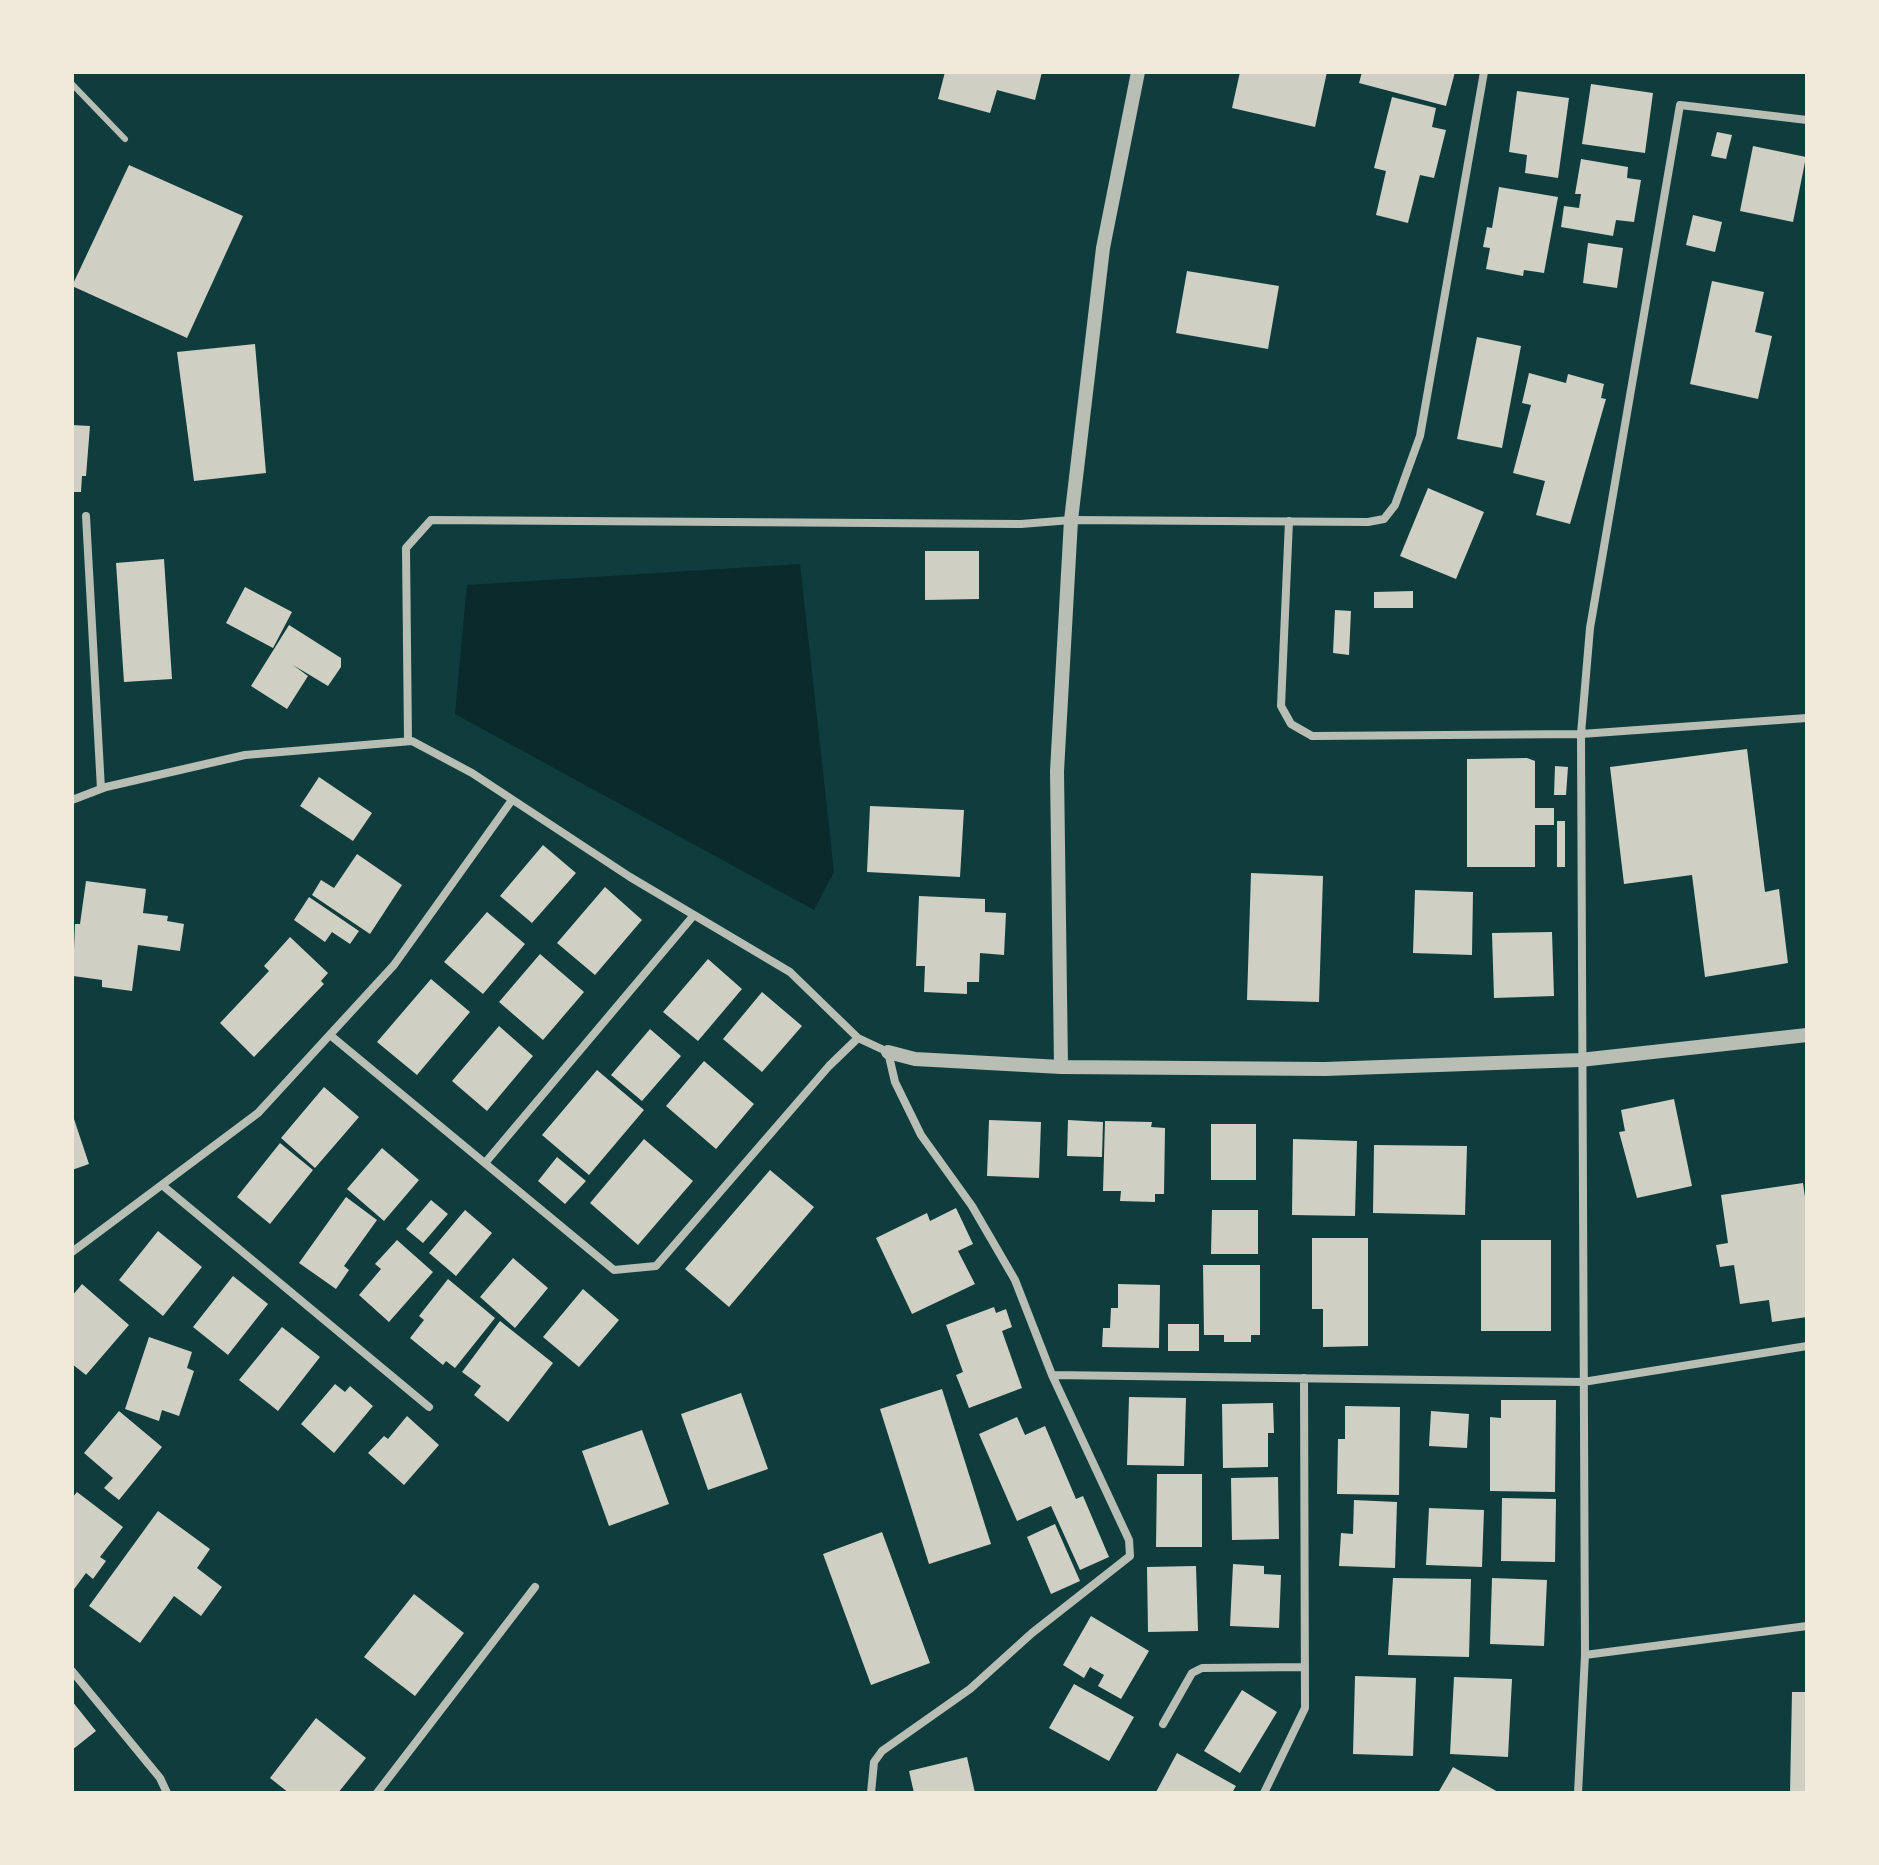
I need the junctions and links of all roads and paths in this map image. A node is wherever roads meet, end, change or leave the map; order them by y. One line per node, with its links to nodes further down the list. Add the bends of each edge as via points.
1 (1138, 72): 7 (street, via 1097,288)
2 (1484, 72): 8 (street, via 1420,436 1395,505 1384,519 1368,522)
3 (72, 84): 5 (lane)
4 (1807, 120): 10 (street, via 1680,105 1590,628)
5 (125, 139)
6 (86, 516): 12 (street)
7 (1071, 520): 8 (street); 11 (street, via 431,520 406,548); 21 (street, via 1057,771)
8 (1289, 521): 10 (street, via 1281,706 1291,724 1312,736)
9 (1807, 718): 10 (street)
10 (1581, 734): 20 (street)
11 (408, 741): 12 (street, via 245,755); 14 (street)
12 (101, 789): 13 (street)
13 (72, 800)
14 (512, 800): 15 (street); 16 (street, via 394,965)
15 (694, 915): 18 (street, via 790,972); 22 (street)
16 (330, 1035): 22 (street); 23 (street, via 246,1124)
17 (1807, 1035): 20 (street)
18 (858, 1038): 19 (street); 22 (street, via 656,1266 614,1270)
19 (888, 1052): 21 (street, via 915,1059); 26 (street, via 895,1082 921,1135 972,1206 1015,1280)
20 (1580, 1060): 21 (street, via 1325,1069); 28 (street)
21 (1061, 1067)
22 (485, 1163)
23 (162, 1185): 24 (street); 29 (street)
24 (72, 1252)
25 (1807, 1346): 28 (street)
26 (1052, 1375): 27 (street); 38 (street, via 1129,1540 1130,1556 980,1681 882,1751 874,1762)
27 (1304, 1378): 28 (street); 33 (street)
28 (1583, 1382): 32 (street)
29 (429, 1407)
30 (535, 1587): 37 (street)
31 (1807, 1626): 32 (street)
32 (1585, 1655): 40 (street)
33 (1305, 1667): 35 (street, via 1202,1668 1192,1673); 39 (street, via 1305,1708)
34 (72, 1671): 36 (street)
35 (1163, 1724)
36 (167, 1793)
37 (377, 1793)
38 (871, 1793)
39 (1264, 1793)
40 (1578, 1793)

